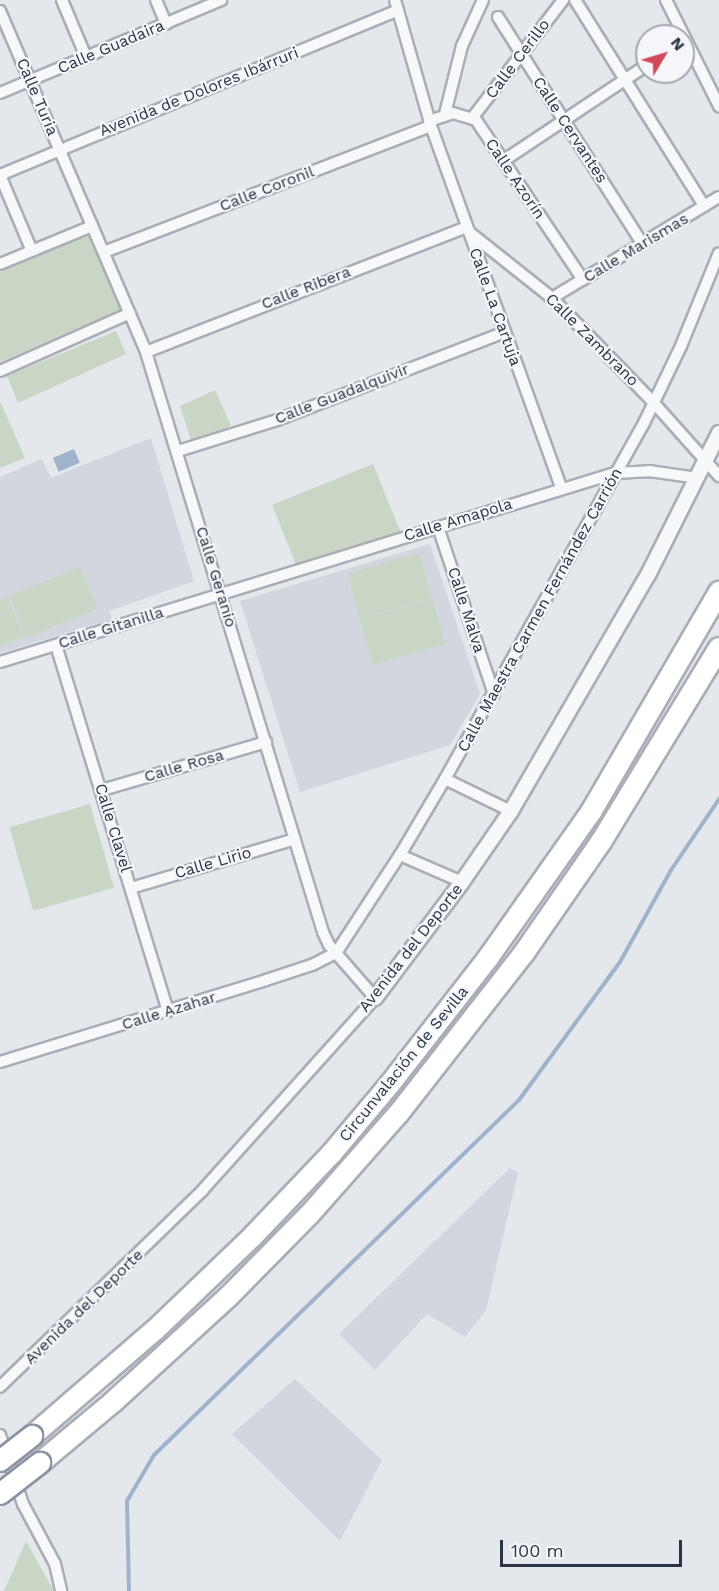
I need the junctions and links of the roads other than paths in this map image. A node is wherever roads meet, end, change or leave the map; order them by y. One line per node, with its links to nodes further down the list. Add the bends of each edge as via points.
1 (62, 0): 15 (street)
2 (156, 0): 11 (street)
3 (221, 0): 11 (street, Calle Guadaira)
4 (483, 0): 22 (street, via 462,46)
5 (563, 0): 13 (street, Calle Cerillo)
6 (575, 0): 18 (street)
7 (670, 1): 12 (street)
8 (397, 5): 25 (street, Calle La Cartuja); 26 (street, Avenida de Dolores Ibárruri)
9 (0, 11): 17 (street, Calle Turia)
10 (498, 17): 13 (street, Calle Cervantes)
11 (166, 24): 15 (street, Calle Guadaira)
12 (679, 24)
13 (521, 54): 23 (street, Calle Cerillo); 24 (street, Calle Cervantes)
14 (695, 56): 19 (street)
15 (86, 57): 17 (street, Calle Guadaira)
16 (635, 73): 18 (street)
17 (30, 80): 20 (street, Calle Guadaira); 26 (street, Calle Turia)
18 (624, 80): 24 (street); 30 (street)
19 (714, 84): 21 (street)
20 (0, 93)
21 (719, 106)
22 (445, 114): 23 (street); 25 (street)
23 (473, 117): 27 (street, Calle Azorín)
24 (564, 120): 27 (street); 33 (street, Calle Cervantes)
25 (430, 123): 32 (street, Calle La Cartuja); 35 (street, Calle Coronil)
26 (60, 149): 28 (street, Avenida de Dolores Ibárruri); 31 (street, Calle Geranio)
27 (503, 161): 40 (street, Calle Azorín)
28 (0, 175): 34 (street)
29 (719, 197): 30 (street, Calle Marismas)
30 (704, 206): 33 (street, Calle Marismas)
31 (92, 226): 34 (street); 35 (street, Calle Geranio)
32 (468, 230): 37 (street, Calle Zambrano); 39 (street, Calle La Cartuja); 44 (street, Calle Ribera)
33 (642, 243): 40 (street, Calle Marismas)
34 (32, 251): 38 (street)
35 (104, 252): 42 (street, Calle Geranio)
36 (719, 253): 46 (street, Calle Maestra Carmen Fernández Carrión)
37 (497, 254): 39 (street, via 484,256); 41 (street, Calle Zambrano)
38 (0, 264)
39 (479, 265): 43 (street, Calle La Cartuja)
40 (583, 280): 41 (street, Calle Marismas)
41 (552, 298): 46 (street, Calle Zambrano)
42 (130, 313): 44 (street, Calle Geranio); 45 (street)
43 (505, 332): 48 (street, Calle Guadalquivir, via 267,423); 53 (street, Calle La Cartuja)
44 (146, 352): 48 (street, Calle Geranio)
45 (0, 371)
46 (654, 403): 49 (street, Calle Zambrano); 50 (street, Calle Maestra Carmen Fernández Carrión)
47 (719, 433): 49 (street, Avenida del Deporte)
48 (178, 451): 56 (street, Calle Geranio)
49 (706, 460): 51 (street, Calle Zambrano); 52 (street, Avenida del Deporte)
50 (615, 473): 52 (street, Calle Amapola, via 649,471); 53 (street, Calle Amapola); 60 (street, Calle Maestra Carmen Fernández Carrión)
51 (719, 476)
52 (698, 478): 64 (street, Avenida del Deporte, via 600,661)
53 (561, 488): 54 (street, Calle Amapola)
54 (438, 527): 56 (street, Calle Amapola); 60 (street, Calle Malva)
55 (719, 592): 75 (highway, Circunvalación de Sevilla, bridge, via 591,812 488,958 390,1084 332,1153 253,1236 155,1330)
56 (222, 594): 57 (street, Calle Gitanilla); 61 (street, Calle Geranio)
57 (56, 645): 59 (street, Calle Gitanilla); 63 (street, Calle Clavel)
58 (719, 648): 76 (highway, Circunvalación de Sevilla, bridge, via 601,842 524,953 399,1113 317,1207 246,1280 138,1380)
59 (0, 662)
60 (494, 694): 62 (street, Calle Maestra Carmen Fernández Carrión)
61 (266, 742): 63 (street, Calle Rosa); 65 (street, Calle Geranio)
62 (445, 779): 64 (street); 66 (street, Calle Maestra Carmen Fernández Carrión)
63 (102, 790): 68 (street, Calle Clavel)
64 (511, 811): 67 (street, Avenida del Deporte)
65 (296, 839): 68 (street, Calle Lirio); 69 (street, Calle Geranio, via 323,932)
66 (400, 855): 67 (street); 69 (street, Calle Maestra Carmen Fernández Carrión)
67 (462, 882): 70 (street, Avenida del Deporte)
68 (131, 888): 71 (street, Calle Clavel)
69 (336, 953): 70 (street, Calle Geranio); 71 (street, Calle Azahar, via 312,966)
70 (375, 998): 73 (street, Avenida del Deporte, via 211,1182)
71 (168, 1011): 72 (street, Calle Azahar)
72 (0, 1062)
73 (0, 1387)
74 (0, 1436): 77 (street, via 22,1504 54,1564)
75 (0, 1461)
76 (0, 1494)
77 (61, 1591)

